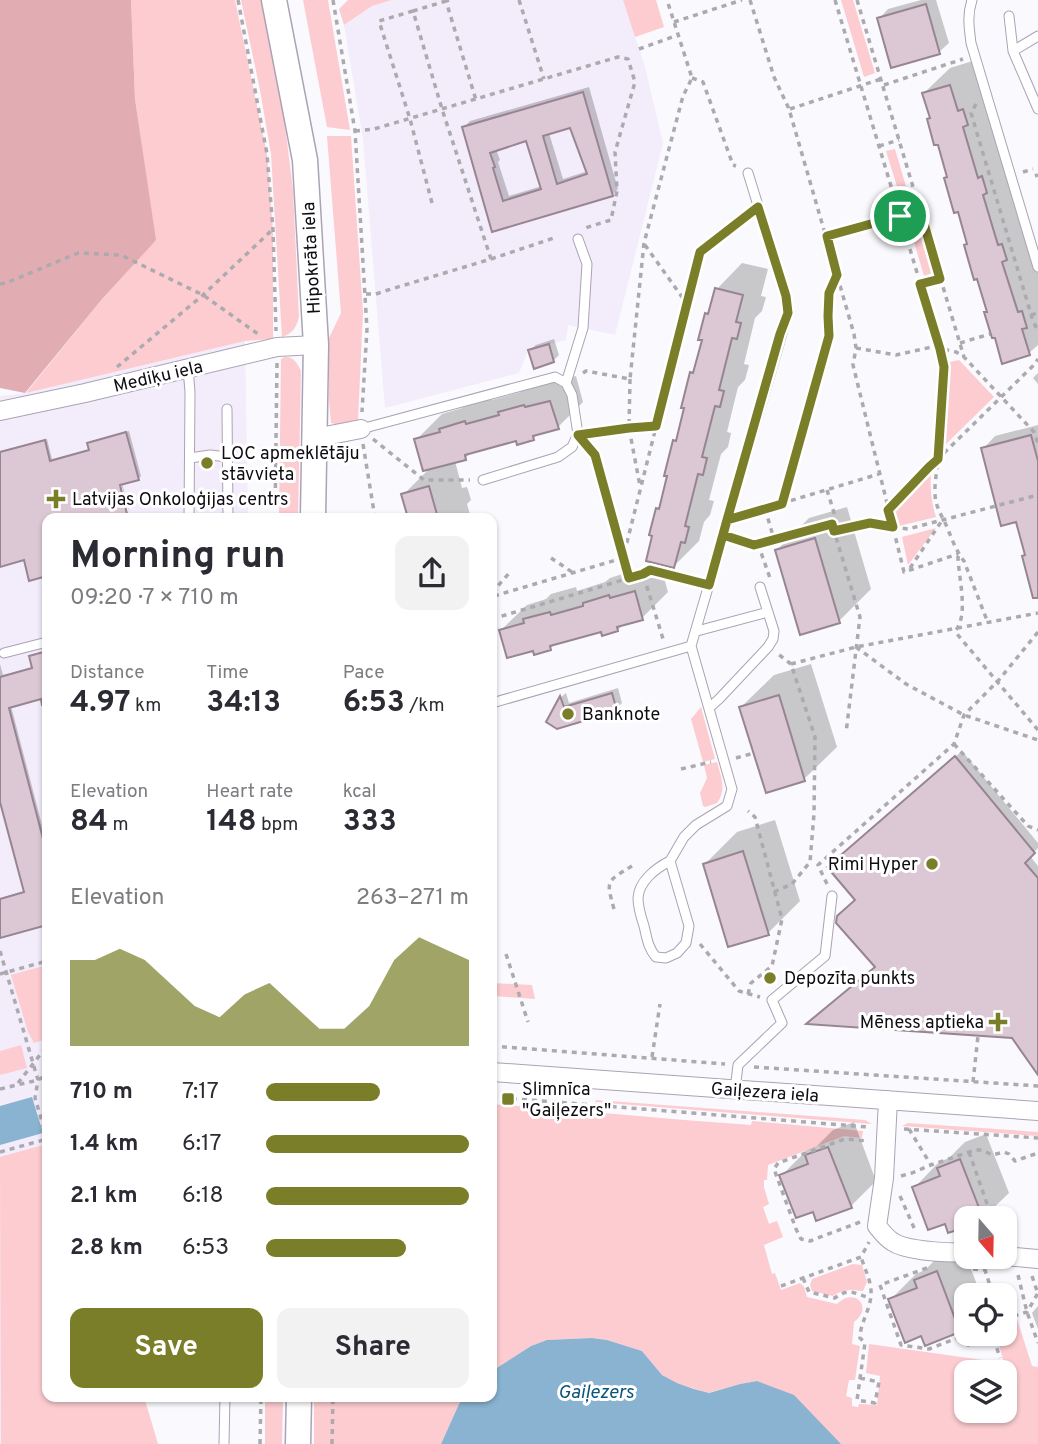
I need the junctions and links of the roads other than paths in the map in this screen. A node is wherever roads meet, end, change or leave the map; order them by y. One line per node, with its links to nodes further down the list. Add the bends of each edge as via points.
1 (274, 0): 10 (street, Hipokrāta iela, via 305,160)
2 (971, 0): 9 (lane, via 971,43)
3 (1009, 16): 5 (lane)
4 (1038, 36): 5 (lane)
5 (1013, 51): 6 (lane)
6 (1038, 109)
7 (748, 173): 25 (lane, via 788,313)
8 (578, 239): 12 (lane, via 587,264 583,328)
9 (1038, 267)
10 (316, 345): 11 (street, Mediķu iela, via 277,347); 16 (street, Hipokrāta iela)
11 (188, 369): 14 (street, Mediķu iela); 18 (lane)
12 (566, 383): 15 (lane, via 555,377); 19 (lane, via 578,435 572,447 558,457)
13 (227, 409): 17 (lane)
14 (0, 411)
15 (361, 429): 16 (street)
16 (315, 438): 22 (street, Hipokrāta iela)
17 (228, 457): 18 (lane); 21 (lane)
18 (190, 458): 20 (lane)
19 (483, 480)
20 (189, 513)
21 (228, 513)
22 (313, 513)
23 (760, 587): 24 (lane)
24 (768, 612): 25 (lane); 30 (lane, via 773,639)
25 (697, 631): 27 (lane)
26 (42, 643): 28 (lane)
27 (691, 646): 29 (lane); 30 (lane)
28 (4, 653)
29 (497, 702)
30 (709, 708): 31 (lane, via 732,789 727,806 696,825)
31 (670, 861): 31 (lane, via 689,926 687,943 666,958 656,957 649,949 638,894 645,880)
32 (832, 895): 34 (lane, via 825,956 772,1000 782,1023 738,1065)
33 (497, 1072): 34 (street, Gaiļezera iela)
34 (736, 1090): 35 (street, Gaiļezera iela)
35 (888, 1100): 36 (street, Gaiļezera iela); 38 (street, via 895,1179 871,1221 893,1243)
36 (1038, 1111)
37 (1017, 1257): 39 (street)
38 (954, 1258)
39 (1038, 1259)
40 (225, 1402): 42 (lane)
41 (299, 1402): 43 (street)
42 (224, 1444)
43 (298, 1444)

